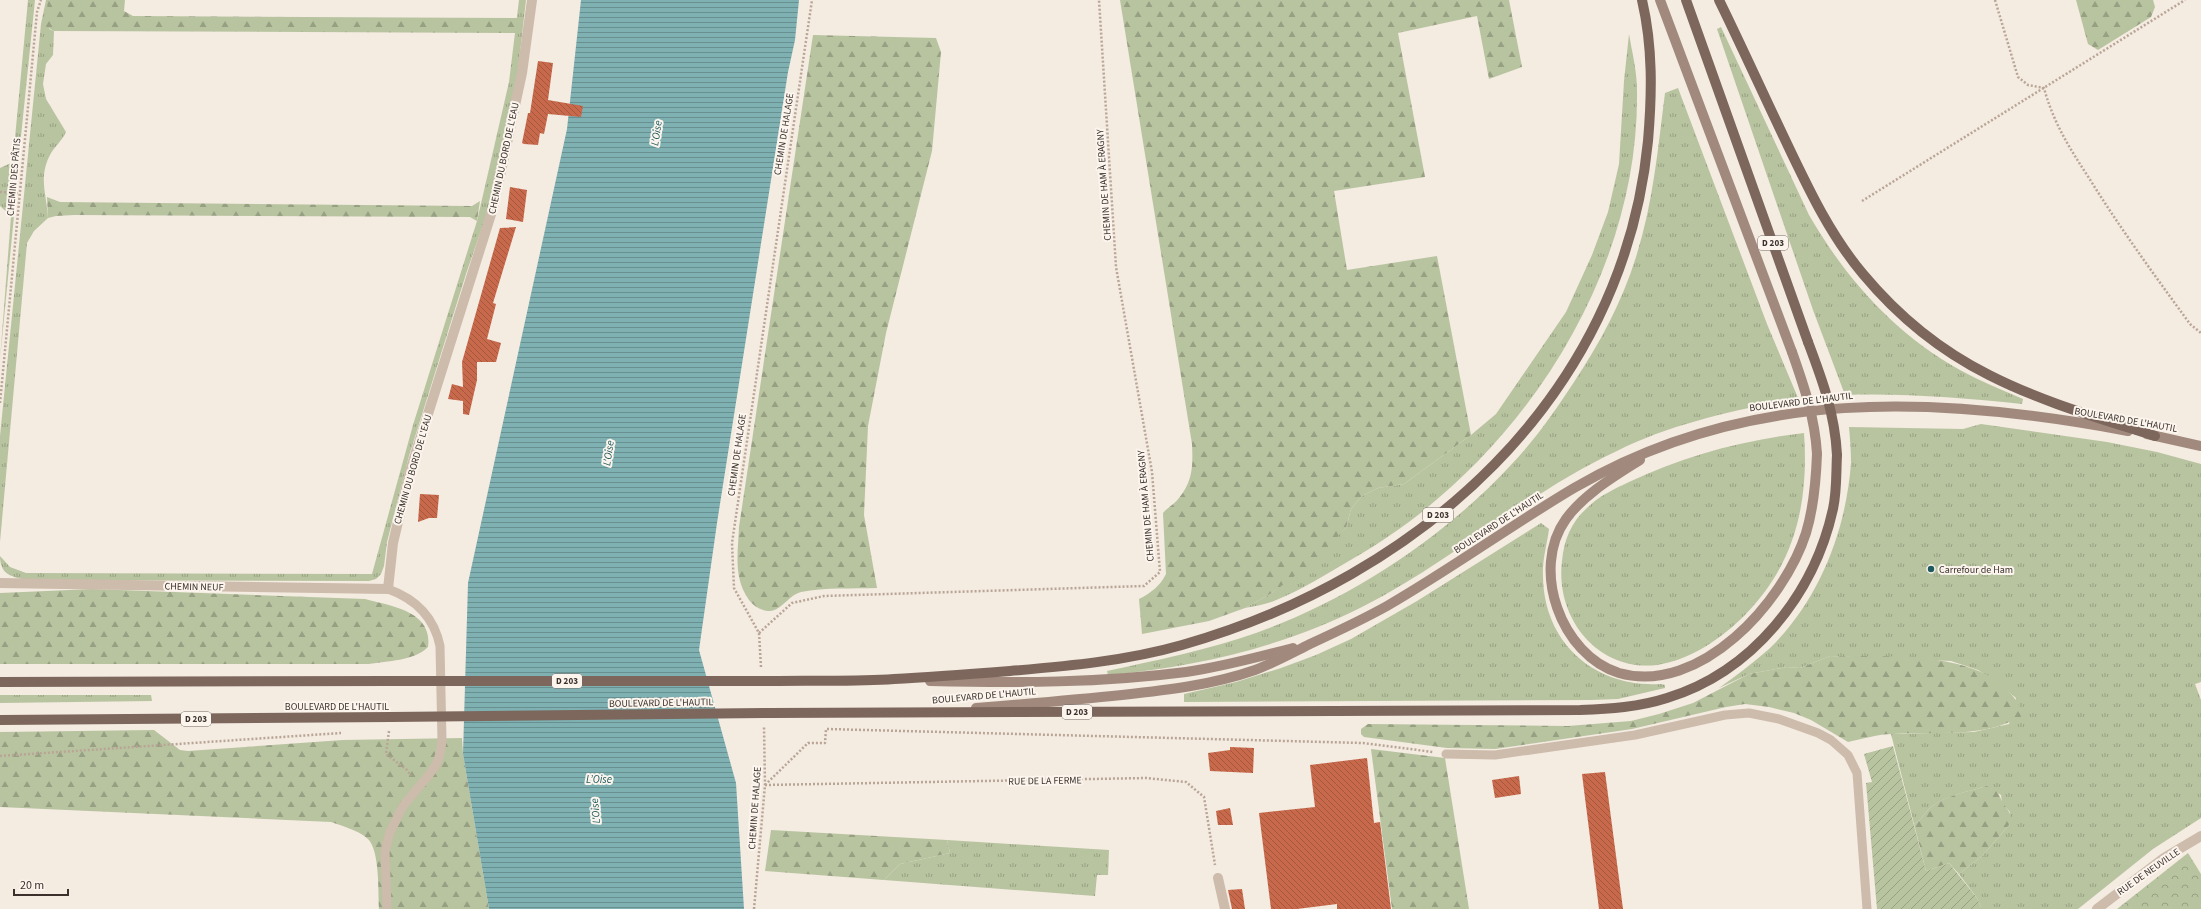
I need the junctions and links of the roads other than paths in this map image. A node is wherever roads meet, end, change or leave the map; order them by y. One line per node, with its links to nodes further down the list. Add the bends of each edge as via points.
1 (532, 0): 12 (street, CHEMIN DU BORD DE L'EAU, via 522,73 493,208 410,471 392,543)
2 (1642, 0): 14 (main road, D 203, via 1650,56 1651,88 1647,146 1640,194 1617,276 1590,334 1554,393 1532,423 1484,476 1417,532 1352,575 1292,606 1225,632 1179,646 1085,665)
3 (1660, 0): 8 (main road, bridge, via 1810,404 1817,454 1815,497 1806,534 1790,569 1761,612 1725,645 1699,661 1657,675 1630,675 1596,661 1578,646 1565,627 1553,592 1552,552 1560,530 1574,509 1619,474)
4 (1686, 0): 16 (main road, D 203, bridge, via 1829,400 1834,421 1837,455 1833,508 1824,541 1810,573 1783,618 1758,645 1701,685 1667,698 1616,708)
5 (1719, 0): 6 (main road, via 1806,185 1828,225 1862,274 1901,314 1945,349 1990,376 2040,398)
6 (2155, 436): 7 (main road, BOULEVARD DE L'HAUTIL); 8 (main road, BOULEVARD DE L'HAUTIL, via 2007,414 1946,408 1871,406 1823,409 1753,419)
7 (2186, 442): 9 (main road, BOULEVARD DE L'HAUTIL); 10 (main road)
8 (1666, 444): 13 (main road, BOULEVARD DE L'HAUTIL, via 1597,475 1387,606)
9 (2201, 446)
10 (2201, 454)
11 (0, 583): 12 (street, CHEMIN NEUF)
12 (388, 589): 21 (lane, via 404,595 424,611 438,635 442,741 436,765 403,806 390,832 385,851)
13 (1312, 643): 14 (main road, BOULEVARD DE L'HAUTIL, via 1187,672 1140,677 1021,682); 16 (main road, BOULEVARD DE L'HAUTIL, via 1254,670 1200,685)
14 (891, 680): 15 (main road, BOULEVARD DE L'HAUTIL / D 203, bridge)
15 (0, 682)
16 (938, 712): 17 (main road, BOULEVARD DE L'HAUTIL / D 203, bridge, via 766,716)
17 (0, 720)
18 (1446, 754): 23 (lane, via 1495,755 1635,735 1740,713 1758,714 1805,726 1840,747 1848,755 1857,773)
19 (2201, 836): 24 (street, RUE DE NEUVILLE, via 2164,858)
20 (1218, 878): 22 (street)
21 (387, 909)
22 (1225, 909)
23 (1867, 909)
24 (2097, 909)

